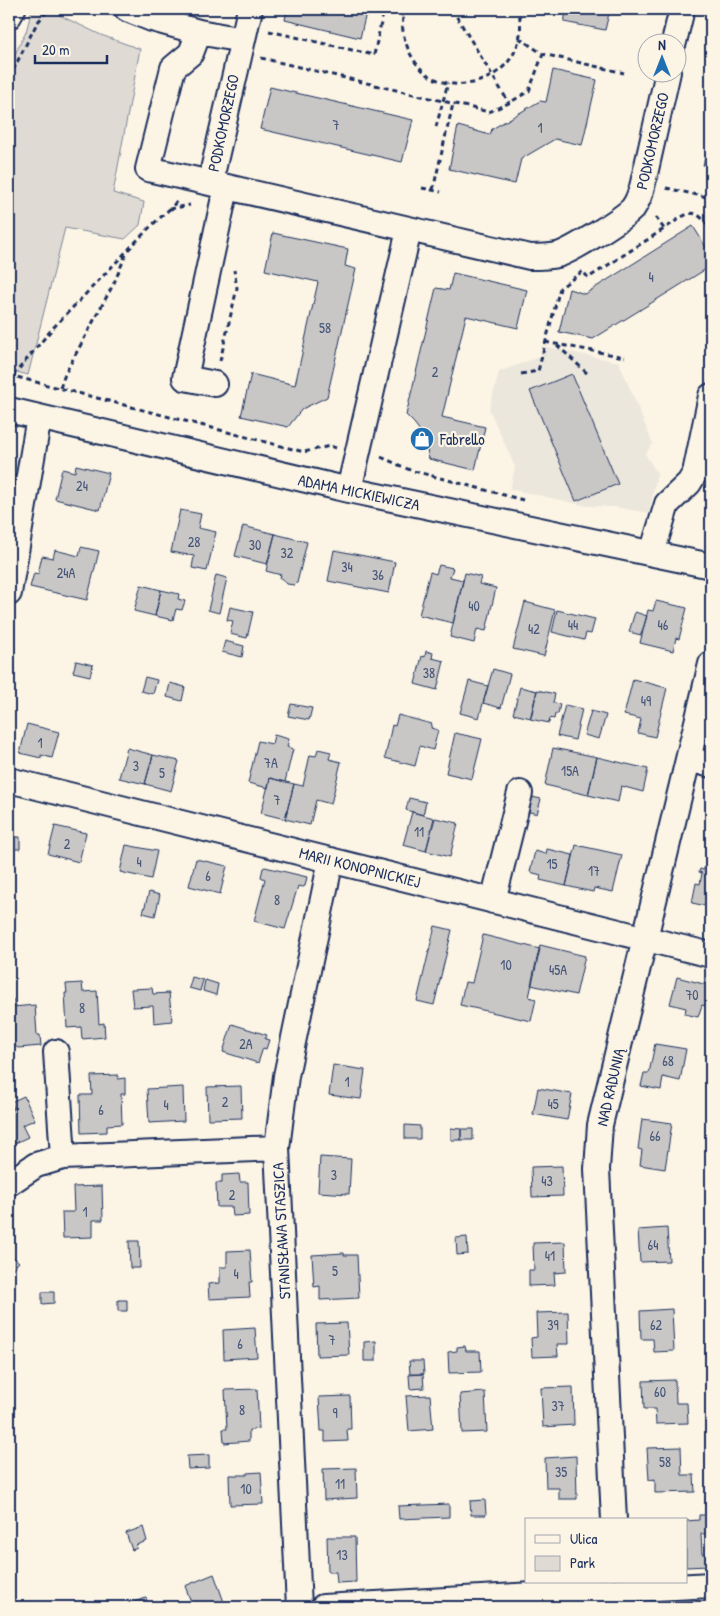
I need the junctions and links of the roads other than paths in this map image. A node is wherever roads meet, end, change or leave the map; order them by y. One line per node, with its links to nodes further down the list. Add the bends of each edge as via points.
1 (13, 9): 5 (street)
2 (127, 9): 6 (street)
3 (250, 9): 8 (street, PODKOMORZEGO)
4 (682, 9): 7 (street)
5 (9, 16)
6 (199, 32): 8 (street); 10 (street, via 191,53 173,68 148,169)
7 (676, 32)
8 (248, 41): 10 (street, PODKOMORZEGO)
9 (666, 82): 11 (street, PODKOMORZEGO, via 640,196 634,207 570,250 558,255 530,257)
10 (209, 183): 11 (street, PODKOMORZEGO); 12 (street, via 185,378)
11 (409, 230): 16 (street)
12 (215, 384)
13 (711, 396): 17 (street, via 695,473 690,483 667,504)
14 (9, 410): 15 (street, ADAMA MICKIEWICZA)
15 (39, 417): 16 (street, ADAMA MICKIEWICZA); 19 (street)
16 (348, 490): 17 (street, ADAMA MICKIEWICZA)
17 (652, 553): 18 (street, ADAMA MICKIEWICZA)
18 (711, 566)
19 (9, 593)
20 (711, 664): 21 (street, NAD RADUNIĄ)
21 (688, 759): 22 (street); 27 (street, NAD RADUNIĄ)
22 (711, 764)
23 (9, 780): 25 (street, MARII KONOPNICKIEJ)
24 (520, 793): 26 (street)
25 (331, 860): 26 (street, MARII KONOPNICKIEJ); 30 (street, STANISŁAWA STASZICA, via 286,1076)
26 (493, 901): 27 (street, MARII KONOPNICKIEJ)
27 (645, 940): 28 (street, MARII KONOPNICKIEJ); 33 (street, NAD RADUNIĄ, via 600,1125 597,1169)
28 (711, 955)
29 (56, 1052): 31 (street)
30 (277, 1148): 31 (street); 36 (street, STANISŁAWA STASZICA)
31 (63, 1157): 32 (street, via 36,1165)
32 (9, 1183)
33 (614, 1518)
34 (711, 1585): 35 (street)
35 (617, 1593): 37 (street)
36 (299, 1607)
37 (323, 1607)

